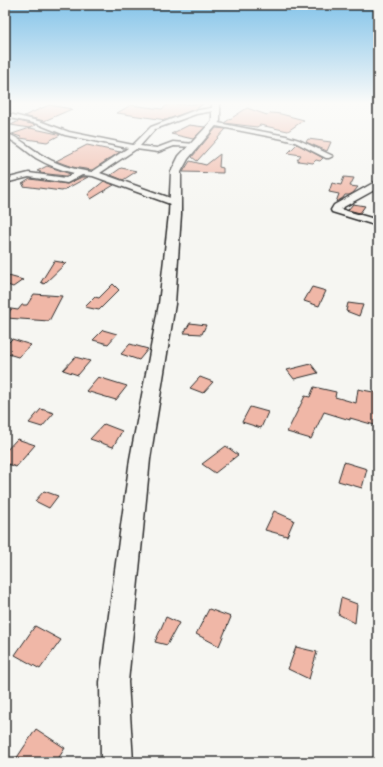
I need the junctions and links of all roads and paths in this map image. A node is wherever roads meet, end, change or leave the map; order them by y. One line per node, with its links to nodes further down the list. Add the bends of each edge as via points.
1 (15, 140): 9 (street, via 41,158)
2 (96, 140): 7 (street)
3 (142, 140): 7 (street)
4 (198, 140): 6 (street)
5 (293, 140): 8 (street)
6 (194, 146): 7 (street, via 173,144 158,150); 13 (street, via 183,158 176,172)
7 (136, 148): 10 (street, via 125,152)
8 (328, 156)
9 (80, 173): 10 (street); 11 (street, via 67,182 29,175)
10 (94, 174): 13 (street)
11 (5, 181)
12 (378, 184): 14 (street, via 335,210)
13 (176, 203): 15 (street, via 167,304 140,459 114,682)
14 (378, 223)
15 (117, 762)

